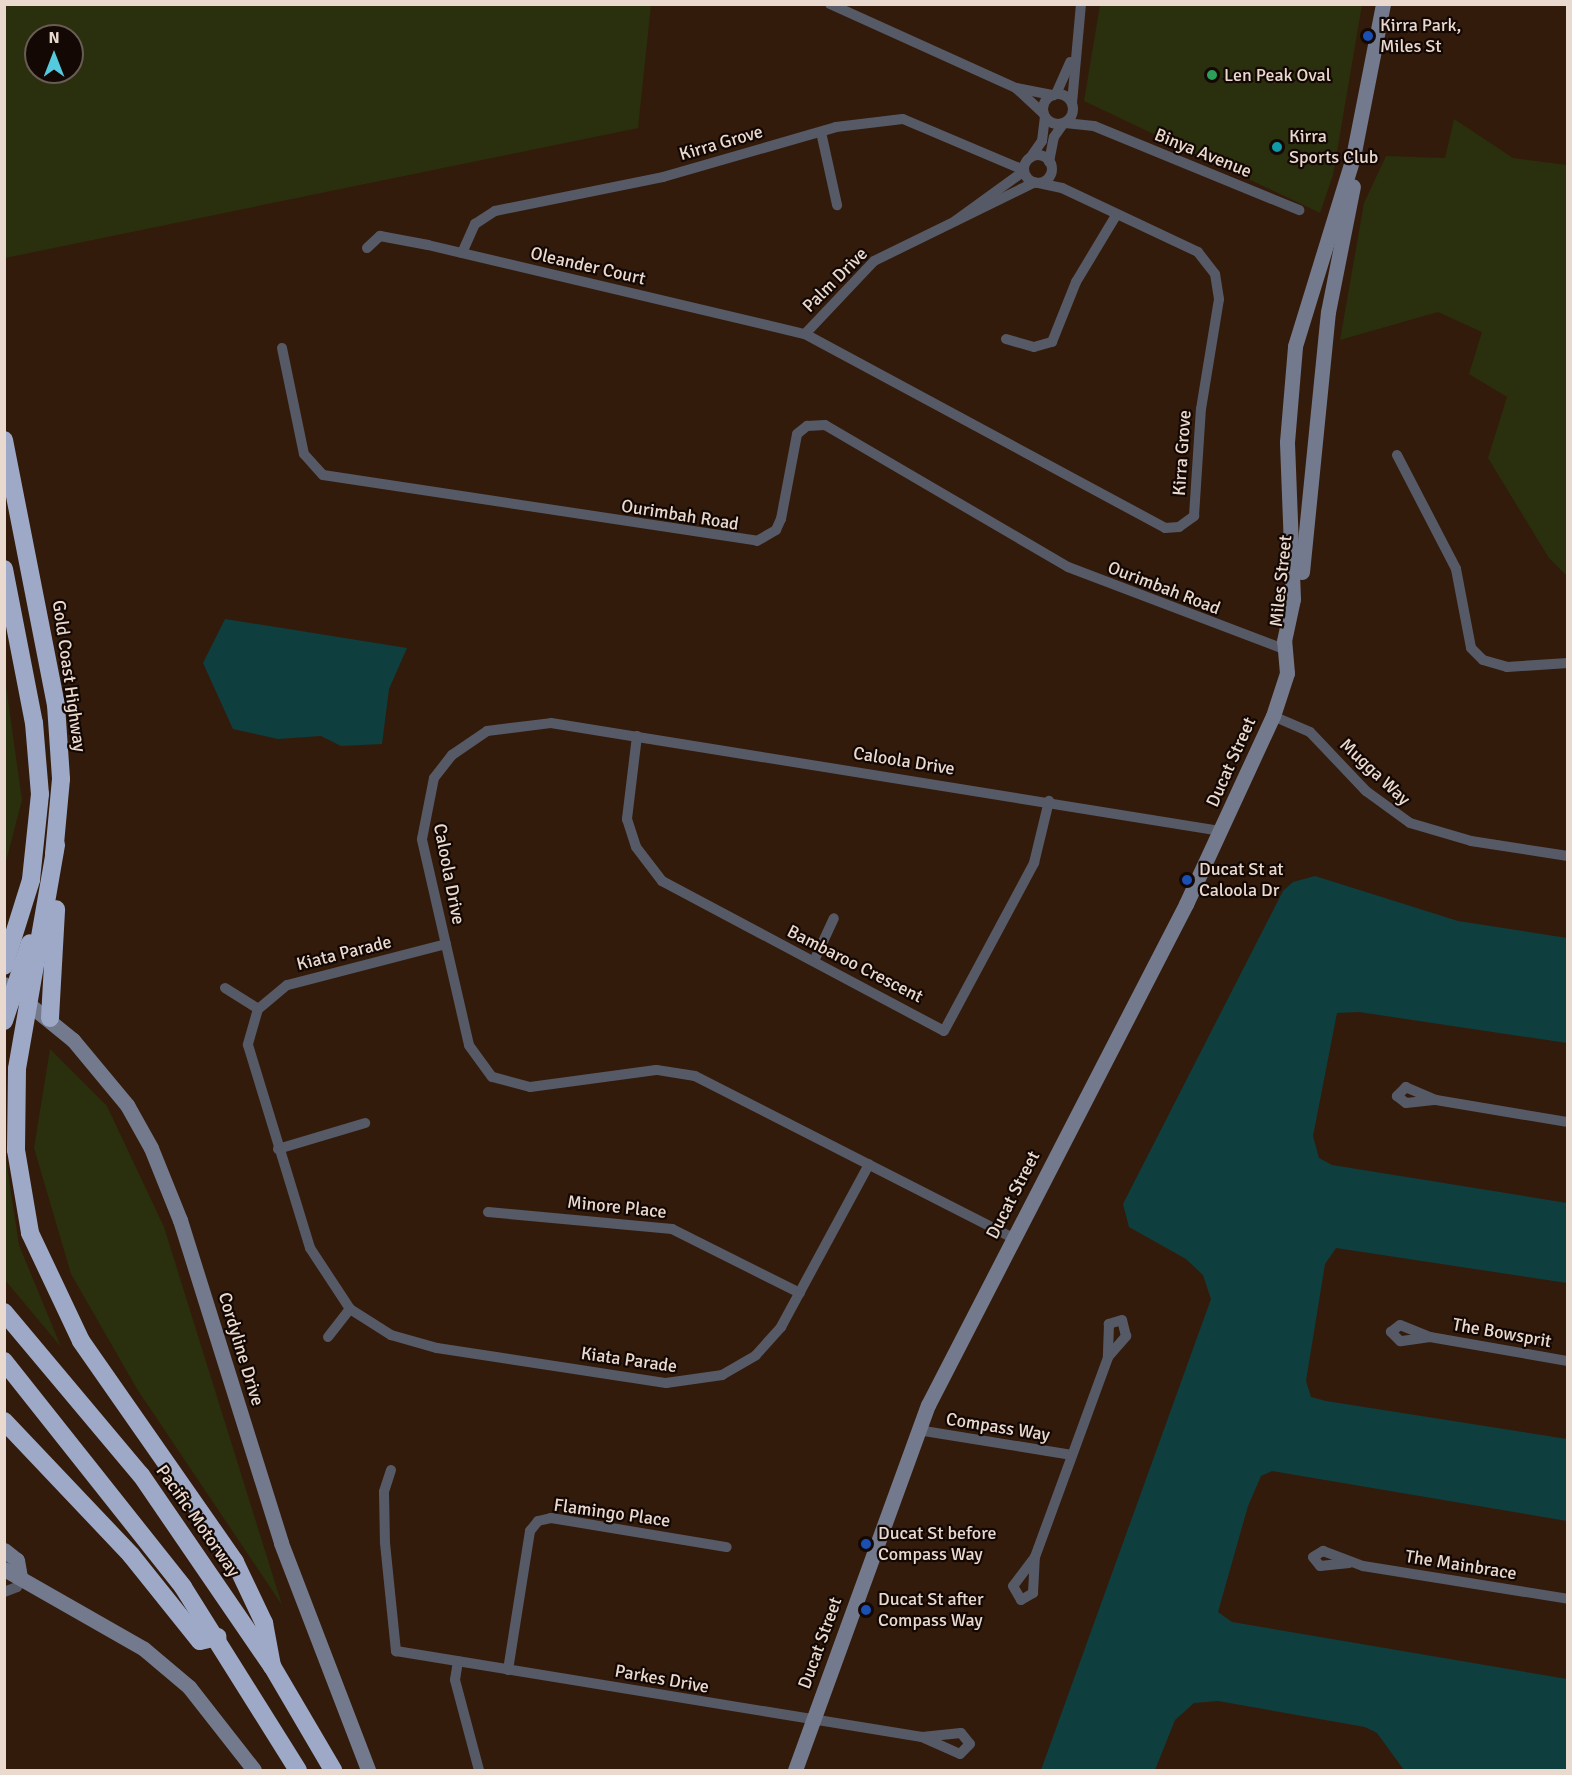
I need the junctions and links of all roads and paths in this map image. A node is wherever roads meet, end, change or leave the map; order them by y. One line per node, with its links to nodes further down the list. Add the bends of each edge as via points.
1 (830, 4): 5 (street)
2 (1081, 4): 4 (street)
3 (1383, 4): 9 (street, Miles Street)
4 (1072, 56): 6 (street); 7 (street)
5 (1016, 88): 6 (street); 8 (street)
6 (1054, 94): 7 (street, Binya Avenue); 8 (street)
7 (1073, 105): 10 (street); 11 (street, Binya Avenue)
8 (1044, 115): 10 (street, Binya Avenue); 14 (street, via 1042,141)
9 (1363, 118): 29 (street, Miles Street, via 1323,351 1297,631); 29 (street, Miles Street, via 1295,346 1287,442 1294,585)
10 (1064, 123): 11 (street, Binya Avenue); 13 (street, via 1053,137)
11 (1094, 126): 18 (street, Binya Avenue)
12 (821, 132): 14 (street, Kirra Grove, via 903,119); 17 (street); 22 (street, Kirra Grove, via 663,177 495,211 475,224)
13 (1050, 164): 14 (street); 15 (street, via 1048,179); 16 (street)
14 (1026, 165): 15 (street); 20 (street, Palm Drive)
15 (1037, 183): 16 (street, Kirra Grove); 20 (street, Palm Drive)
16 (1062, 188): 19 (street, Kirra Grove)
17 (837, 205)
18 (1299, 210)
19 (1115, 217): 23 (street, Kirra Grove, via 1198,252 1215,274 1219,298 1201,409 1194,516 1179,527 1165,528); 24 (street, via 1077,282 1052,342 1034,347)
20 (955, 222): 23 (street, Palm Drive, via 874,261)
21 (367, 248): 22 (street, Oleander Court, via 380,236)
22 (462, 253): 23 (street, Oleander Court)
23 (805, 334)
24 (1006, 339)
25 (282, 348): 29 (street, Ourimbah Road, via 304,454 323,475 757,541 776,530 781,519 797,434 807,426 825,426 1068,567)
26 (4, 440): 35 (highway, Gold Coast Highway, via 56,705 61,779)
27 (1397, 455): 30 (street, via 1456,569 1471,648 1484,660 1507,667)
28 (4, 569): 38 (highway, via 40,779 34,861)
29 (1286, 650): 31 (street, Ducat Street, via 1287,673)
30 (1568, 663)
31 (1273, 716): 34 (street, Ducat Street); 36 (street, Mugga Way, via 1310,732 1366,791 1410,824 1472,842)
32 (637, 736): 33 (street, Caloola Drive); 39 (street, Caloola Drive, via 519,723 487,731 452,755 429,790 421,831); 40 (street, Bambaroo Crescent, via 626,805 631,833 644,860 672,887)
33 (1049, 801): 34 (street, Caloola Drive); 40 (street, Bambaroo Crescent, via 1034,863 944,1031)
34 (1221, 831): 53 (street, Ducat Street)
35 (56, 845): 43 (highway, Gold Coast Highway); 45 (highway)
36 (1568, 856)
37 (834, 918): 40 (street)
38 (10, 943): 41 (highway)
39 (446, 944): 44 (street, Kiata Parade, via 304,978 276,991); 51 (street, Caloola Drive, via 469,1045 492,1077 530,1087 656,1070 695,1076)
40 (814, 961)
41 (4, 966)
42 (225, 988): 44 (street)
43 (16, 992): 45 (street, Cordyline Drive); 46 (highway, Gold Coast Highway); 76 (highway, via 16,1150 30,1233 81,1341 235,1562 264,1623)
44 (258, 1009): 50 (street, Kiata Parade, via 250,1059)
45 (50, 1018): 83 (street, Cordyline Drive, via 127,1105 165,1181 281,1543)
46 (4, 1021)
47 (1436, 1100): 48 (street)
48 (1568, 1122)
49 (365, 1123): 50 (street)
50 (278, 1149): 55 (street, Kiata Parade, via 310,1248)
51 (869, 1164): 53 (street, Caloola Drive); 54 (street, Kiata Parade)
52 (488, 1212): 54 (street, Minore Place, via 672,1228)
53 (1012, 1238): 63 (street, Ducat Street)
54 (800, 1293): 55 (street, Kiata Parade, via 781,1327 756,1355 722,1375 682,1384 415,1344)
55 (350, 1309): 57 (street)
56 (4, 1312): 76 (highway, Pacific Motorway, via 141,1475)
57 (328, 1337)
58 (1430, 1337): 61 (street, The Bowsprit)
59 (1108, 1357): 64 (street, Compass Way)
60 (4, 1361): 74 (highway, via 106,1483)
61 (1568, 1361)
62 (4, 1421): 74 (highway, via 131,1555 200,1641)
63 (918, 1430): 64 (street, Compass Way); 78 (street, Ducat Street)
64 (1072, 1455): 68 (street, Compass Way)
65 (391, 1470): 75 (street, Parkes Drive, via 384,1492 385,1544 396,1651)
66 (727, 1547): 77 (street, Flamingo Place, via 550,1518 538,1521 530,1531)
67 (4, 1550): 71 (street, via 17,1560)
68 (1035, 1557)
69 (1349, 1563): 73 (street, The Mainbrace)
70 (4, 1569): 71 (street)
71 (20, 1577): 72 (street, via 17,1587); 80 (street, via 144,1649 189,1688)
72 (4, 1592)
73 (1568, 1599)
74 (218, 1636): 81 (highway)
75 (458, 1661): 77 (street, Parkes Drive); 84 (street, via 455,1680)
76 (272, 1666): 82 (highway, Pacific Motorway)
77 (508, 1670): 78 (street, Parkes Drive)
78 (813, 1721): 79 (street, Parkes Drive); 85 (street, Ducat Street)
79 (922, 1737)
80 (254, 1770)
81 (298, 1770)
82 (333, 1770)
83 (368, 1770)
84 (479, 1770)
85 (795, 1770)

